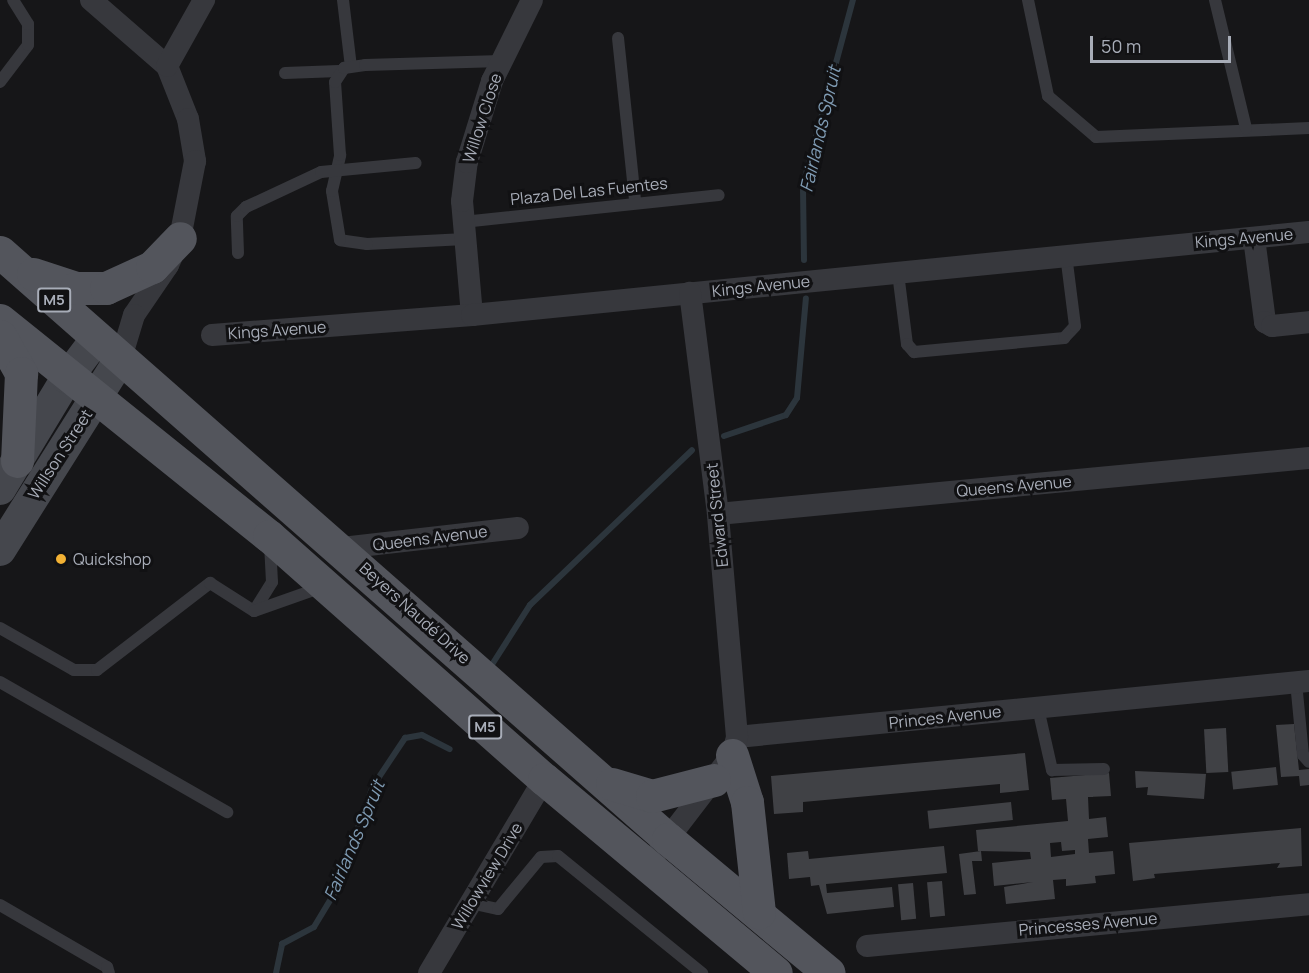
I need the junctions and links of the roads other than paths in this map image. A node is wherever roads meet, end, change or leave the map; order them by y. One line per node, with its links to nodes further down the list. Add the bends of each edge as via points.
1 (13, 0): 13 (lane, via 28,24 28,45)
2 (91, 0): 10 (street)
3 (204, 0): 10 (street)
4 (343, 0): 11 (lane)
5 (532, 0): 9 (street, Willow Close)
6 (1028, 0): 14 (lane, via 1044,88 1055,105 1096,137)
7 (1215, 0): 14 (lane)
8 (618, 38): 19 (lane)
9 (501, 61): 11 (lane); 20 (street, Willow Close, via 467,162)
10 (167, 66): 22 (street, via 188,119 195,161)
11 (345, 69): 12 (lane); 17 (lane, via 335,82)
12 (285, 73)
13 (0, 82)
14 (1246, 128): 15 (lane)
15 (1309, 128)
16 (416, 163): 17 (lane)
17 (339, 168): 20 (lane, Plaza Del Las Fuentes, via 332,191 340,240 367,244); 24 (lane, via 314,174 241,211 236,222)
18 (719, 195): 19 (lane, Plaza Del Las Fuentes)
19 (635, 201): 20 (lane, Plaza Del Las Fuentes)
20 (464, 230): 29 (street, Willow Close)
21 (1309, 232): 23 (street, Kings Avenue)
22 (180, 238): 26 (main road, via 152,267 106,288 58,284); 34 (street, via 168,265)
23 (1254, 238): 25 (street, Kings Avenue); 31 (street, via 1265,322 1272,326)
24 (238, 253)
25 (1066, 255): 27 (street, Kings Avenue); 27 (lane, via 1075,326 1064,338 914,352 907,344)
26 (5, 257): 34 (main road, Beyers Naudé Drive / M5)
27 (898, 273): 28 (street, Kings Avenue)
28 (690, 293): 29 (street, Kings Avenue); 40 (street, Edward Street)
29 (472, 315): 32 (street, Kings Avenue)
30 (0, 320): 35 (main road, M5)
31 (1309, 322)
32 (212, 334)
33 (0, 336): 38 (main road, via 21,374)
34 (109, 348): 35 (street, Willson Street); 36 (street, Willson Street); 43 (main road, Beyers Naudé Drive / M5)
35 (67, 378): 36 (main road, M5); 38 (street, Willson Street)
36 (95, 401): 42 (main road, M5); 44 (street, Willson Street)
37 (1309, 458): 40 (street, Queens Avenue)
38 (17, 461): 39 (street, Willson Street)
39 (0, 489)
40 (718, 514): 51 (street, Edward Street)
41 (518, 528): 43 (street, Queens Avenue)
42 (269, 536): 45 (main road, M5); 46 (lane, via 272,582)
43 (342, 548): 55 (main road, Beyers Naudé Drive / M5)
44 (0, 550)
45 (326, 586): 46 (lane); 54 (main road, M5)
46 (254, 611): 47 (lane, via 210,583 97,670 74,670)
47 (0, 628)
48 (0, 682): 56 (lane)
49 (1303, 682): 50 (street, Princes Avenue); 52 (lane, via 1303,755)
50 (1038, 708): 51 (street, Princes Avenue); 53 (lane, via 1052,770)
51 (728, 758): 55 (main road, via 652,796); 57 (street); 62 (main road, via 747,802)
52 (1309, 762)
53 (1104, 769)
54 (544, 779): 58 (main road, M5); 59 (street, Willowview Drive)
55 (604, 781): 57 (main road, Beyers Naudé Drive / M5)
56 (227, 812)
57 (668, 839): 58 (street); 62 (main road, Beyers Naudé Drive / M5)
58 (647, 864): 67 (main road, M5)
59 (470, 903): 65 (street, Willowview Drive); 66 (lane, via 498,909 541,857 558,856)
60 (1309, 904): 63 (street, Princesses Avenue)
61 (0, 905): 64 (lane, via 107,967)
62 (759, 912): 68 (main road, Beyers Naudé Drive / M5)
63 (867, 946)
64 (109, 973)
65 (429, 973)
66 (702, 973)
67 (776, 973)
68 (829, 973)

